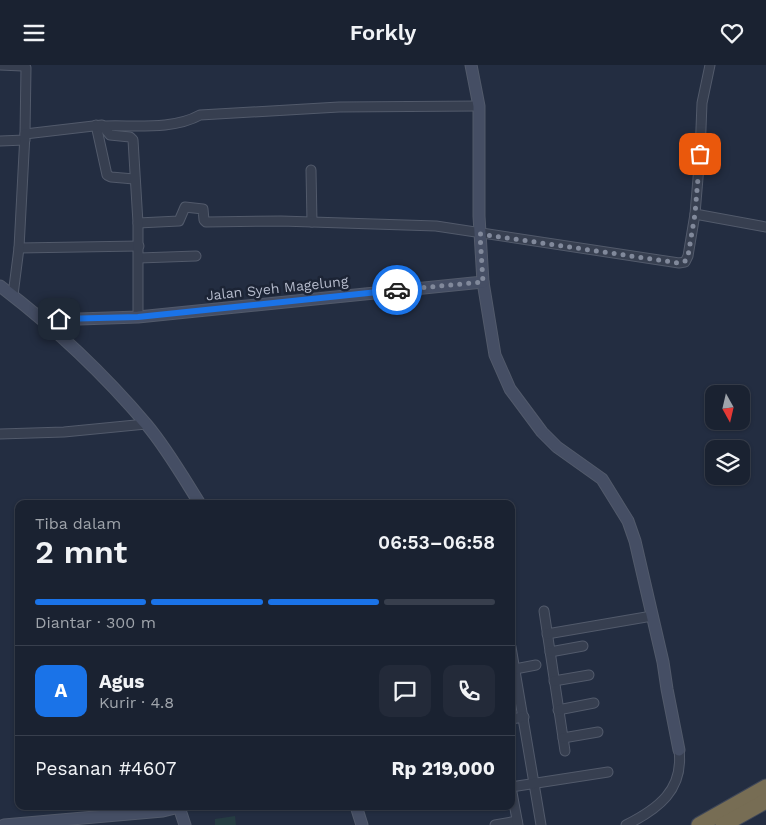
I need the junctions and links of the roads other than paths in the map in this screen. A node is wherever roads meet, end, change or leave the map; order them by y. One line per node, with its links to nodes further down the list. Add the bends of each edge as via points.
1 (471, 65): 4 (street)
2 (710, 65): 10 (street, via 702,103)
3 (0, 66): 6 (street, via 22,66 26,69)
4 (479, 106): 5 (street, via 338,107 200,115 189,121 168,124); 14 (street)
5 (100, 126): 6 (street); 9 (street, via 110,135 132,138); 9 (street, via 107,175)
6 (25, 137): 7 (street); 16 (street)
7 (0, 141)
8 (311, 170): 11 (street)
9 (134, 179): 12 (street)
10 (695, 214): 13 (street); 14 (street, via 687,259 679,263)
11 (312, 222): 12 (street, via 206,222 202,209 185,207 179,221); 14 (street, via 436,226)
12 (138, 223): 15 (street)
13 (766, 227)
14 (480, 234): 19 (street)
15 (139, 246): 16 (street); 18 (street)
16 (18, 248): 21 (street)
17 (196, 255): 18 (street)
18 (139, 258): 23 (street)
19 (483, 282): 23 (street, Jalan Syeh Magelung); 28 (street, via 494,349 506,383 542,432 557,447 602,479 626,517 635,541)
20 (0, 285): 21 (street)
21 (13, 295): 22 (street)
22 (36, 314): 23 (street, Jalan Syeh Magelung, via 79,319); 24 (street, via 72,345)
23 (138, 317)
24 (146, 424): 25 (street); 26 (street)
25 (0, 434)
26 (197, 500)
27 (544, 611): 29 (street)
28 (652, 616): 29 (street); 42 (street)
29 (548, 634): 31 (street)
30 (583, 646): 31 (street)
31 (550, 652): 35 (street)
32 (536, 665): 33 (street)
33 (515, 669): 38 (street)
34 (589, 675): 35 (street)
35 (554, 681): 37 (street)
36 (594, 703): 37 (street)
37 (558, 710): 41 (street)
38 (524, 717): 39 (street); 45 (street)
39 (515, 718)
40 (598, 733): 41 (street)
41 (563, 738): 43 (street)
42 (679, 750): 59 (street, via 679,768 670,793 651,811)
43 (565, 751)
44 (608, 772): 45 (street)
45 (535, 783): 46 (street); 58 (street)
46 (515, 786)
47 (766, 787): 60 (highway)
48 (766, 801): 61 (highway)
49 (167, 810): 54 (street)
50 (180, 810): 55 (street)
51 (357, 810): 56 (street)
52 (515, 810): 53 (street)
53 (517, 823): 57 (street)
54 (4, 825)
55 (186, 825)
56 (362, 825)
57 (495, 825)
58 (541, 825)
59 (626, 825)
60 (699, 825)
61 (723, 825)

